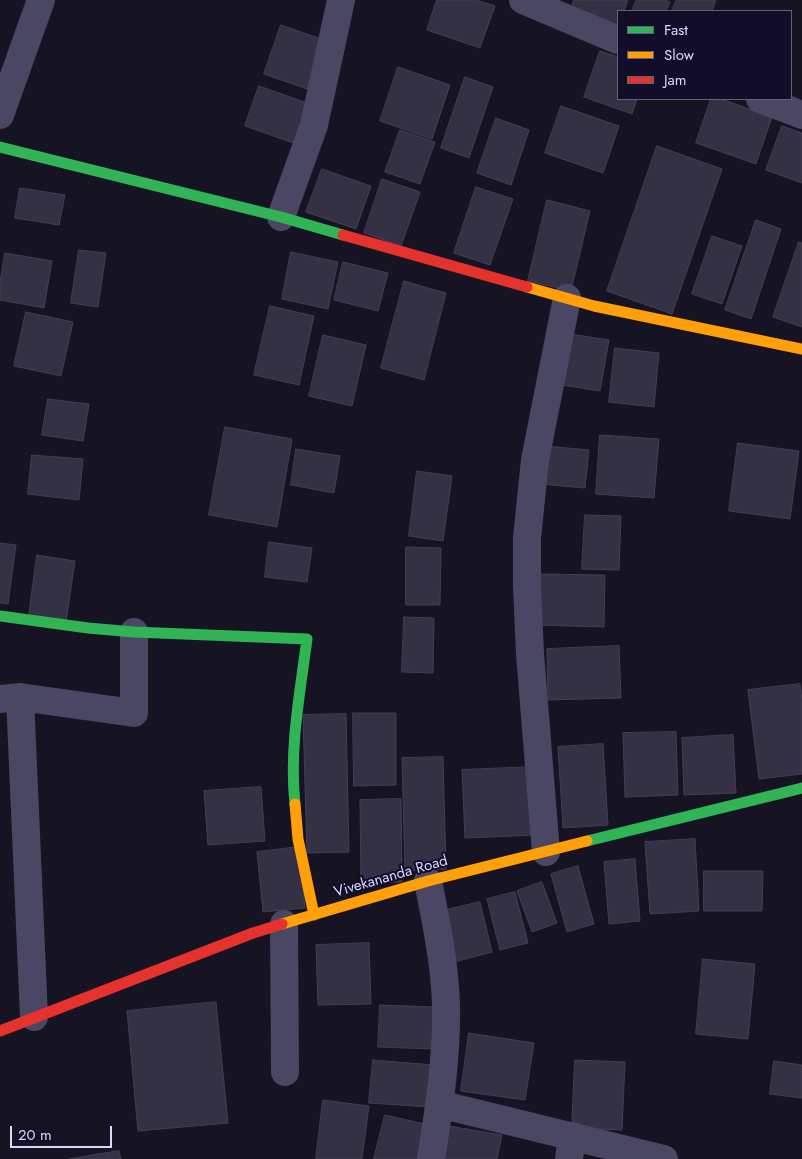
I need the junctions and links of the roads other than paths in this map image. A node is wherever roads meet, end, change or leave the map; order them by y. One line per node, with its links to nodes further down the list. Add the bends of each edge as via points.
1 (41, 0): 6 (street)
2 (341, 0): 9 (street, via 314,125)
3 (523, 0): 4 (street)
4 (617, 40)
5 (763, 100): 7 (street)
6 (2, 101)
7 (802, 115)
8 (0, 147): 9 (street)
9 (281, 217): 10 (street)
10 (566, 298): 11 (street); 16 (street, via 535,460 527,538 530,654)
11 (802, 349)
12 (0, 616): 13 (street)
13 (134, 632): 14 (street, via 134,712); 18 (street, via 307,638 297,714 293,786 298,839)
14 (10, 698): 20 (street)
15 (802, 788): 16 (street, Vivekananda Road)
16 (546, 852): 17 (street, Vivekananda Road)
17 (428, 881): 18 (street, Vivekananda Road); 23 (street, via 446,1006)
18 (314, 915): 19 (street, Vivekananda Road)
19 (284, 924): 20 (street, Vivekananda Road); 22 (street)
20 (34, 1018): 21 (street, Vivekananda Road)
21 (0, 1031)
22 (285, 1072)
23 (439, 1104): 24 (street); 25 (street)
24 (571, 1148): 26 (street)
25 (431, 1159)
26 (664, 1159)

